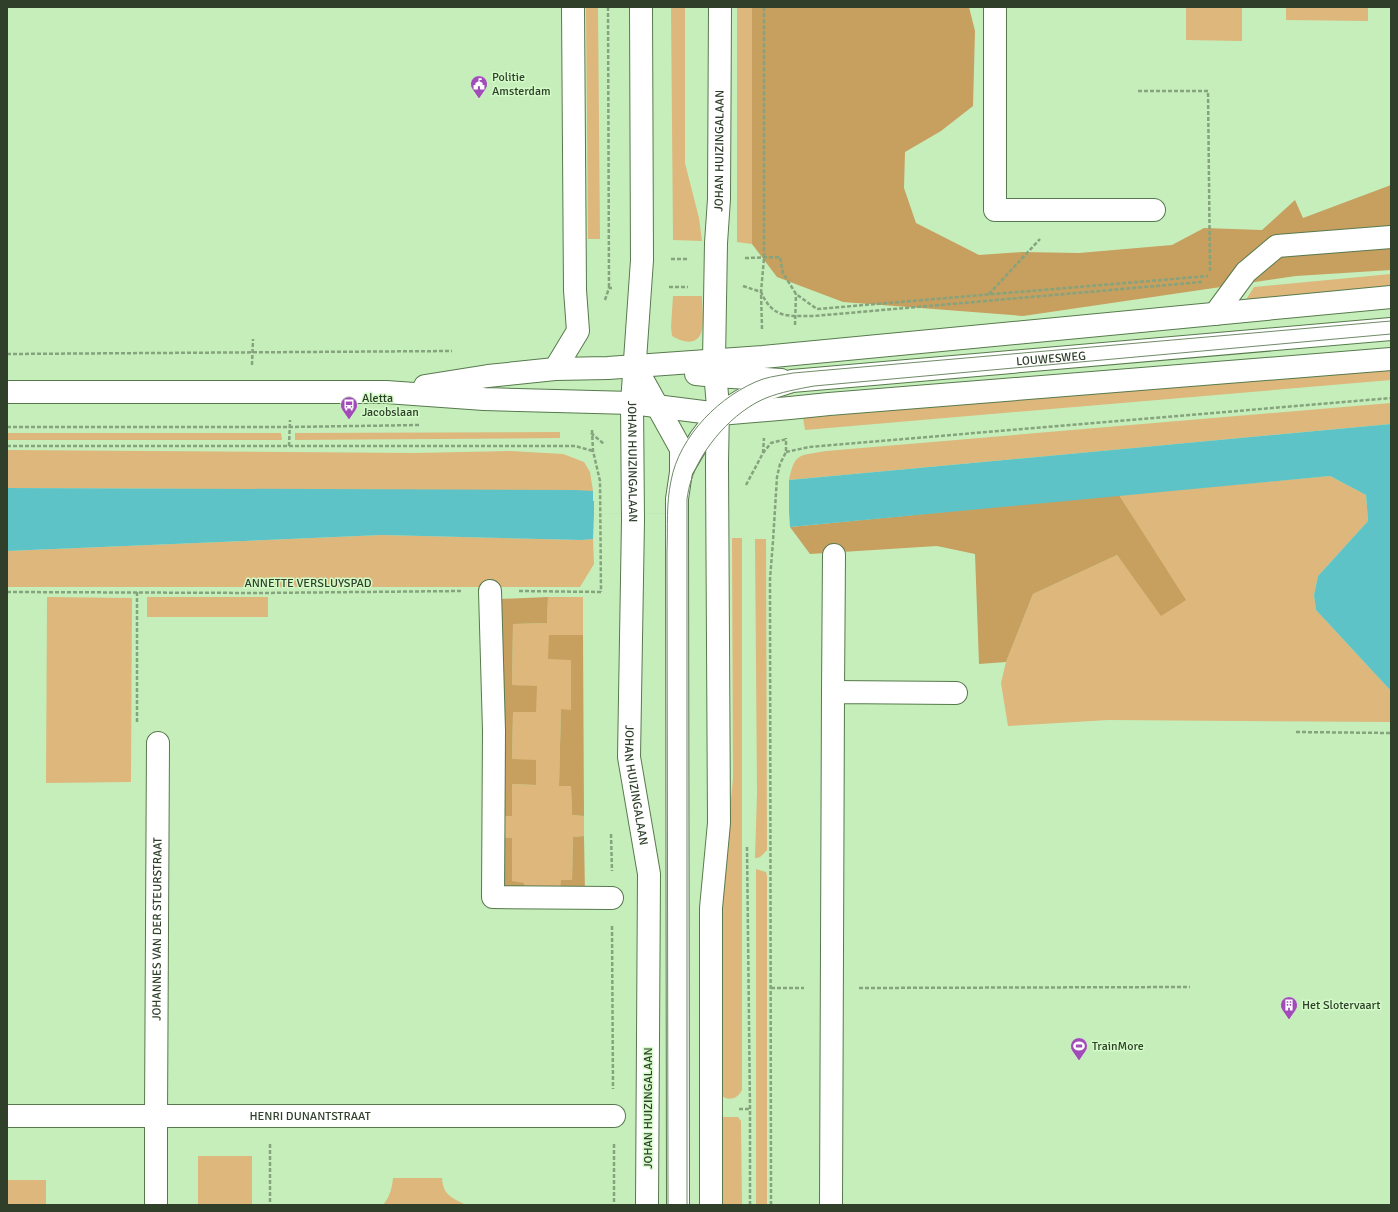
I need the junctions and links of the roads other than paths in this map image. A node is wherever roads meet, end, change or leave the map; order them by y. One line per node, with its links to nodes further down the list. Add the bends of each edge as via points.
1 (573, 7): 13 (street, via 575,290 578,331)
2 (641, 7): 11 (street, JOHAN HUIZINGALAAN, via 642,260)
3 (720, 7): 12 (street, JOHAN HUIZINGALAAN)
4 (995, 7): 5 (street, via 995,210)
5 (1154, 210)
6 (1391, 237): 8 (street, via 1277,246 1246,272)
7 (1391, 297): 8 (street)
8 (1215, 314): 12 (street, via 819,352)
9 (1391, 329): 14 (street, LOUWESWEG)
10 (1391, 360): 19 (street)
11 (636, 366): 12 (street); 13 (street); 17 (street, JOHAN HUIZINGALAAN); 18 (street, JOHAN HUIZINGALAAN)
12 (715, 368): 14 (street); 19 (street, JOHAN HUIZINGALAAN)
13 (555, 369): 16 (street, via 488,376)
14 (792, 380): 19 (street, LOUWESWEG, via 751,396)
15 (7, 392): 16 (street)
16 (386, 392): 17 (street, via 484,399)
17 (632, 404): 18 (street); 31 (street, JOHAN HUIZINGALAAN, via 629,757 649,874)
18 (657, 406): 19 (street); 20 (street, JOHAN HUIZINGALAAN, via 681,449)
19 (719, 414): 20 (street, JOHAN HUIZINGALAAN, via 700,439); 33 (street, JOHAN HUIZINGALAAN, via 718,824 711,908)
20 (681, 472): 32 (street, JOHAN HUIZINGALAAN, via 678,507)
21 (834, 555): 23 (street)
22 (490, 591): 26 (street, via 494,731 493,897)
23 (833, 692): 24 (street); 34 (street)
24 (956, 693)
25 (158, 743): 28 (street, JOHANNES VAN DER STEURSTRAAT)
26 (612, 898)
27 (7, 1116): 28 (street, HENRI DUNANTSTRAAT)
28 (156, 1116): 29 (street, HENRI DUNANTSTRAAT); 30 (street, JOHANNES VAN DER STEURSTRAAT)
29 (614, 1116)
30 (156, 1205)
31 (647, 1205)
32 (678, 1205)
33 (711, 1205)
34 (831, 1205)

